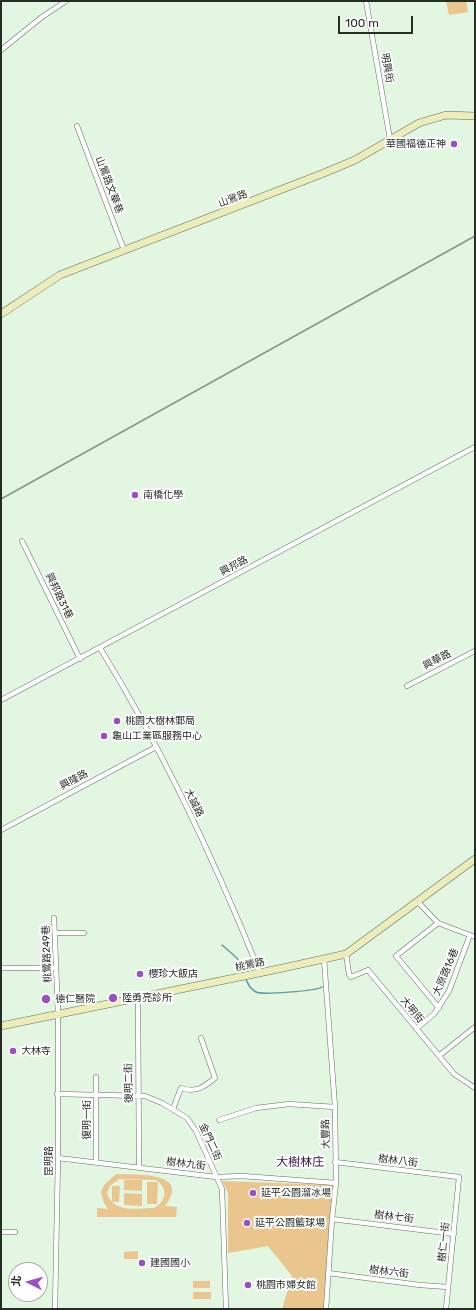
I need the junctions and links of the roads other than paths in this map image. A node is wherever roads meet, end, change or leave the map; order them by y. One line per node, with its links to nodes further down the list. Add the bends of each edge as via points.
1 (66, 1): 3 (street)
2 (366, 1): 6 (street, 明興街)
3 (1, 50)
4 (475, 116): 6 (street, 山鶯路, via 446,115 420,123)
5 (77, 126): 7 (street, 山鶯路文華巷)
6 (390, 139): 7 (street, 山鶯路, via 355,160 324,173)
7 (124, 250): 8 (street, 山鶯路, via 60,275)
8 (1, 314)
9 (475, 447): 11 (street, 興邦路)
10 (22, 541): 13 (street, 興邦路31巷)
11 (100, 648): 13 (street, 興邦路); 16 (street, 大誠路, via 134,702)
12 (475, 651): 14 (street, 興華路)
13 (80, 658): 15 (street, 興邦路)
14 (406, 686)
15 (1, 700)
16 (156, 747): 17 (street, 興隆路); 29 (street, 大誠路, via 231,901)
17 (1, 830)
18 (475, 859): 19 (street, 桃鶯路)
19 (418, 902): 21 (street); 25 (street, 桃鶯路)
20 (54, 918): 22 (street, 桃鶯路249巷)
21 (438, 924): 24 (street); 31 (street, via 396,956)
22 (55, 933): 23 (street); 28 (street, 桃鶯路249巷)
23 (84, 933)
24 (472, 936): 31 (street, 大原路16巷, via 449,991)
25 (346, 954): 26 (street, 桃鶯路); 35 (street, 大明街, via 351,977 368,970)
26 (324, 960): 29 (street, 桃鶯路); 43 (street, 大豐路)
27 (1, 968): 28 (street)
28 (56, 968): 32 (street, 桃鶯路249巷)
29 (260, 973): 30 (street, 桃鶯路)
30 (138, 998): 32 (street, 桃鶯路); 42 (street, 復明二街)
31 (439, 1008): 35 (street, 大原路16巷)
32 (58, 1013): 33 (street, 桃鶯路); 40 (street, 昆明路)
33 (1, 1026)
34 (475, 1027): 37 (street)
35 (416, 1029): 37 (street, 大明街)
36 (201, 1038): 44 (street, via 215,1078 204,1087 192,1091 181,1088)
37 (440, 1055): 39 (street, 大明街, via 454,1074)
38 (96, 1077): 41 (street, 復明一街)
39 (475, 1088)
40 (57, 1094): 41 (street, 金門二街); 46 (street, 昆明路)
41 (96, 1095): 42 (street, 金門二街); 47 (street, 復明一街)
42 (139, 1096): 44 (street, 金門二街, via 145,1096); 49 (street, 復明二街)
43 (335, 1107): 45 (street, via 289,1104 256,1108); 48 (street, 大豐路)
44 (173, 1109): 50 (street, 金門二街, via 187,1118 196,1131)
45 (219, 1120)
46 (58, 1158): 47 (street, 樹林九街); 59 (street, 昆明路)
47 (96, 1162): 49 (street, 樹林九街)
48 (335, 1162): 51 (street, 樹林八街); 52 (street, 大豐路)
49 (139, 1168): 50 (street, 樹林九街)
50 (216, 1177): 52 (street, 樹林九街, via 250,1176); 60 (street, 金門二街, via 222,1189)
51 (459, 1177): 56 (street, 樹仁一街)
52 (336, 1183): 53 (street, 大豐路)
53 (332, 1219): 56 (street, 樹林七街); 57 (street, 大豐路)
54 (1, 1232): 55 (street)
55 (15, 1232)
56 (454, 1234): 58 (street, 樹仁一街)
57 (328, 1273): 58 (street, 樹林六街); 61 (street, 大豐路)
58 (448, 1287): 62 (street, 樹仁一街)
59 (55, 1309)
60 (226, 1309)
61 (326, 1309)
62 (446, 1309)

